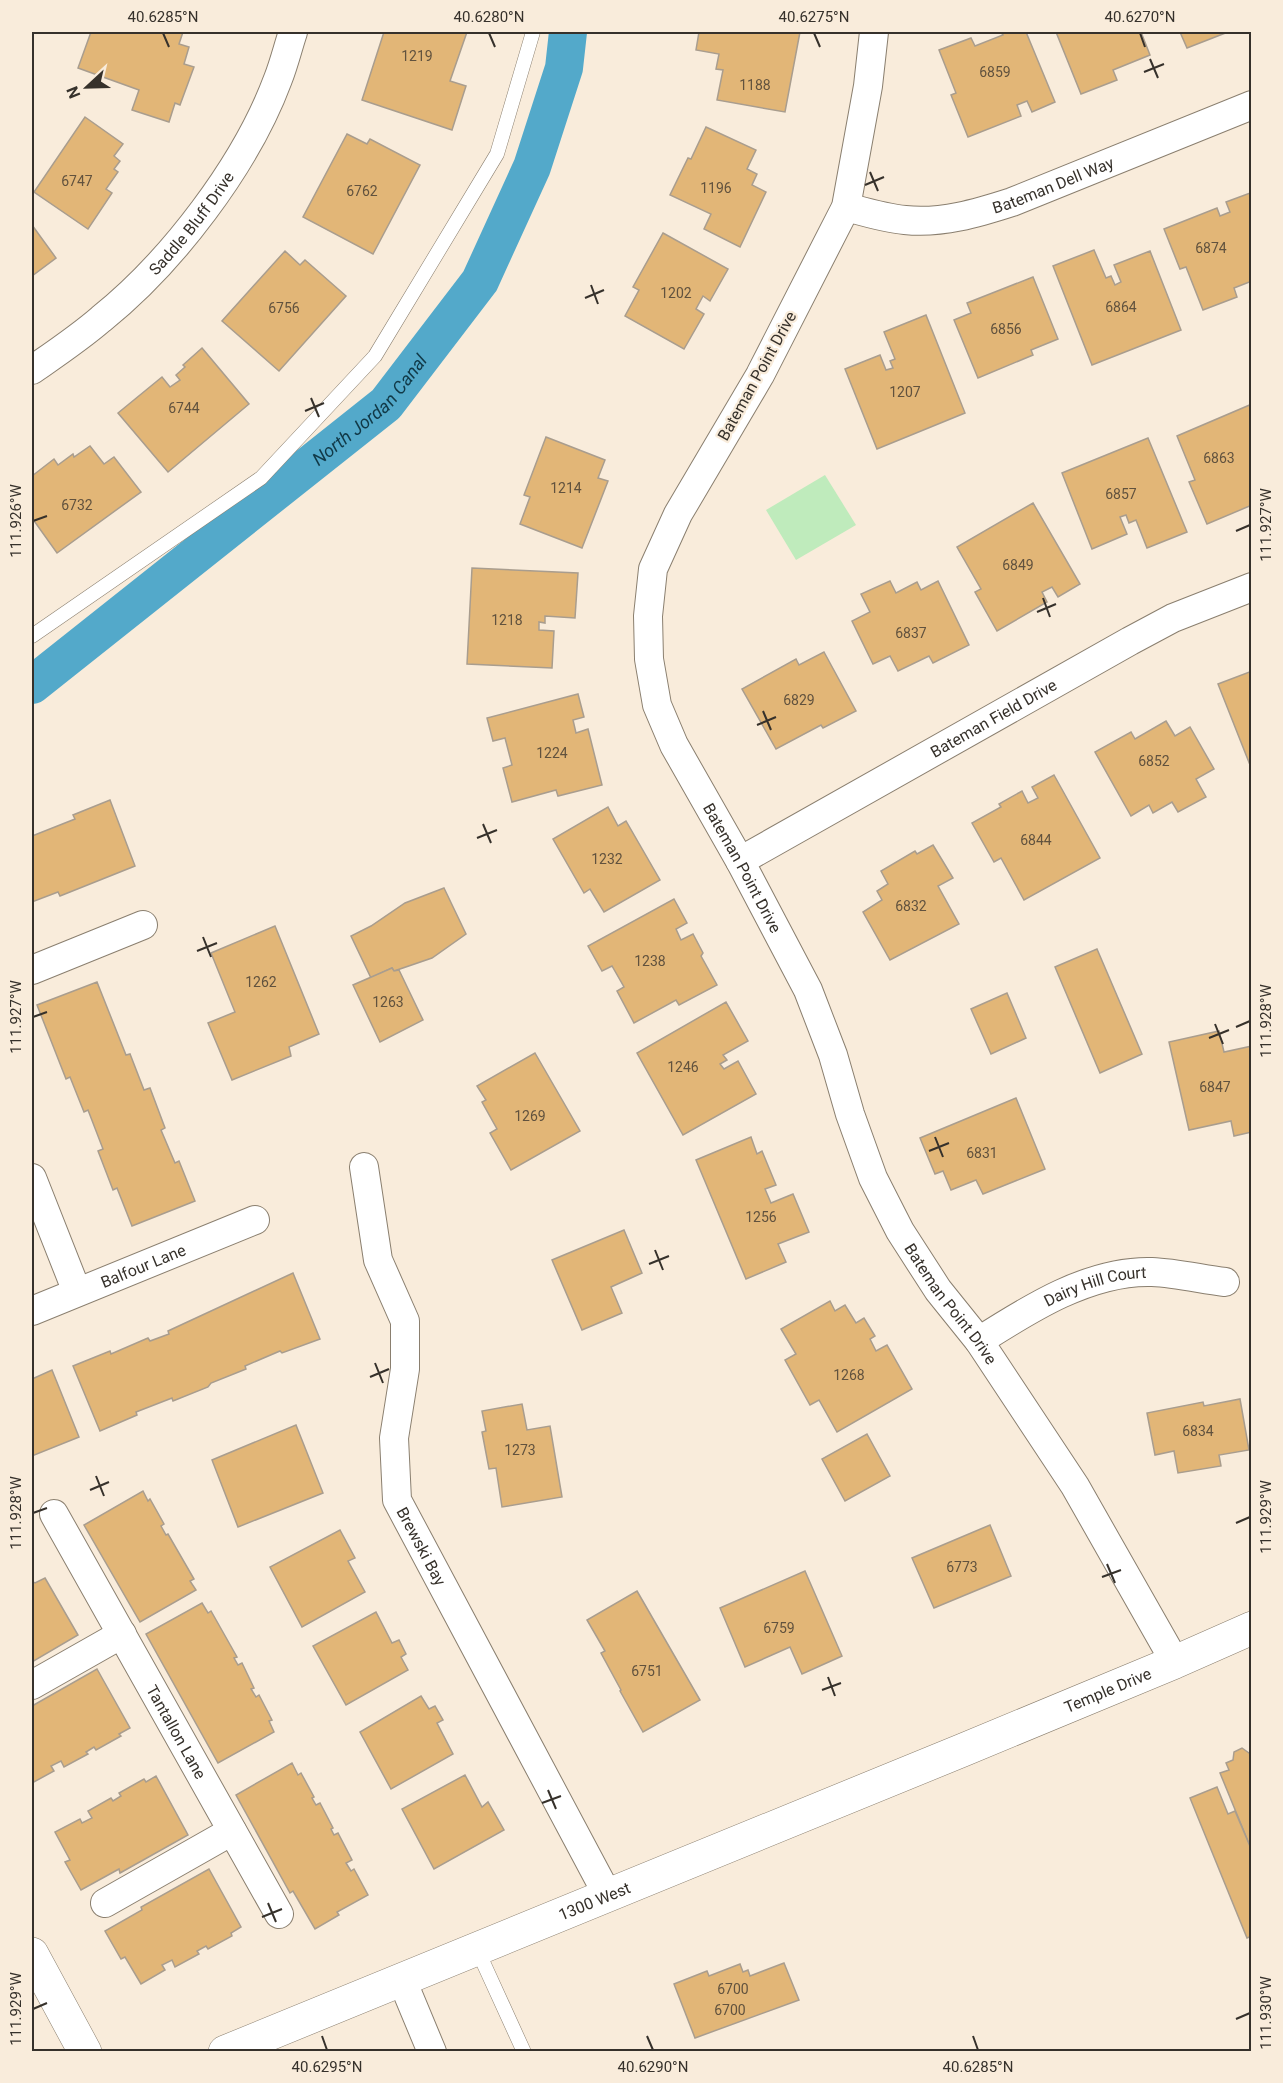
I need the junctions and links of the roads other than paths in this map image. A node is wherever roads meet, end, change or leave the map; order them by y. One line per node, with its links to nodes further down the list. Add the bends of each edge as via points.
1 (293, 32): 6 (street, Saddle Bluff Drive, via 278,80 245,147 193,224 127,297)
2 (533, 32): 8 (lane, via 497,154 375,356 261,478)
3 (874, 32): 5 (street, Bateman Point Drive)
4 (1251, 105): 5 (street, Bateman Dell Way, via 976,213 908,220)
5 (846, 207): 9 (street, Bateman Point Drive, via 760,375 678,514 653,569 649,659 657,705 674,745)
6 (32, 370)
7 (1251, 586): 9 (street, Bateman Field Drive, via 1173,618 1130,641)
8 (32, 636)
9 (740, 861): 18 (street, Bateman Point Drive, via 808,990 873,1178 900,1231 938,1290)
10 (143, 925): 11 (street)
11 (32, 970)
12 (364, 1167): 26 (street, Brewski Bay, via 378,1260 405,1321 405,1369 394,1438 397,1500)
13 (32, 1178): 16 (street)
14 (255, 1220): 16 (street, Balfour Lane)
15 (1225, 1282): 18 (street, Dairy Hill Court, via 1151,1272 1117,1276 1040,1303)
16 (77, 1292): 17 (street, Balfour Lane)
17 (32, 1311)
18 (979, 1341): 22 (street, Bateman Point Drive, via 1075,1486)
19 (54, 1514): 21 (street, Tantallon Lane)
20 (1251, 1628): 22 (main road, Temple Drive)
21 (122, 1634): 23 (street); 25 (street, Tantallon Lane)
22 (1174, 1662): 24 (main road, Temple Drive)
23 (32, 1685)
24 (963, 1750): 26 (main road, 1300 West)
25 (232, 1831): 27 (street); 28 (street, Tantallon Lane)
26 (607, 1894): 29 (main road, 1300 West)
27 (105, 1903)
28 (279, 1914)
29 (477, 1949): 31 (main road, 1300 West); 35 (lane)
30 (32, 1954): 33 (main road)
31 (402, 1980): 32 (street); 34 (main road, 1300 West)
32 (433, 2051)
33 (85, 2052)
34 (225, 2052)
35 (524, 2052)

